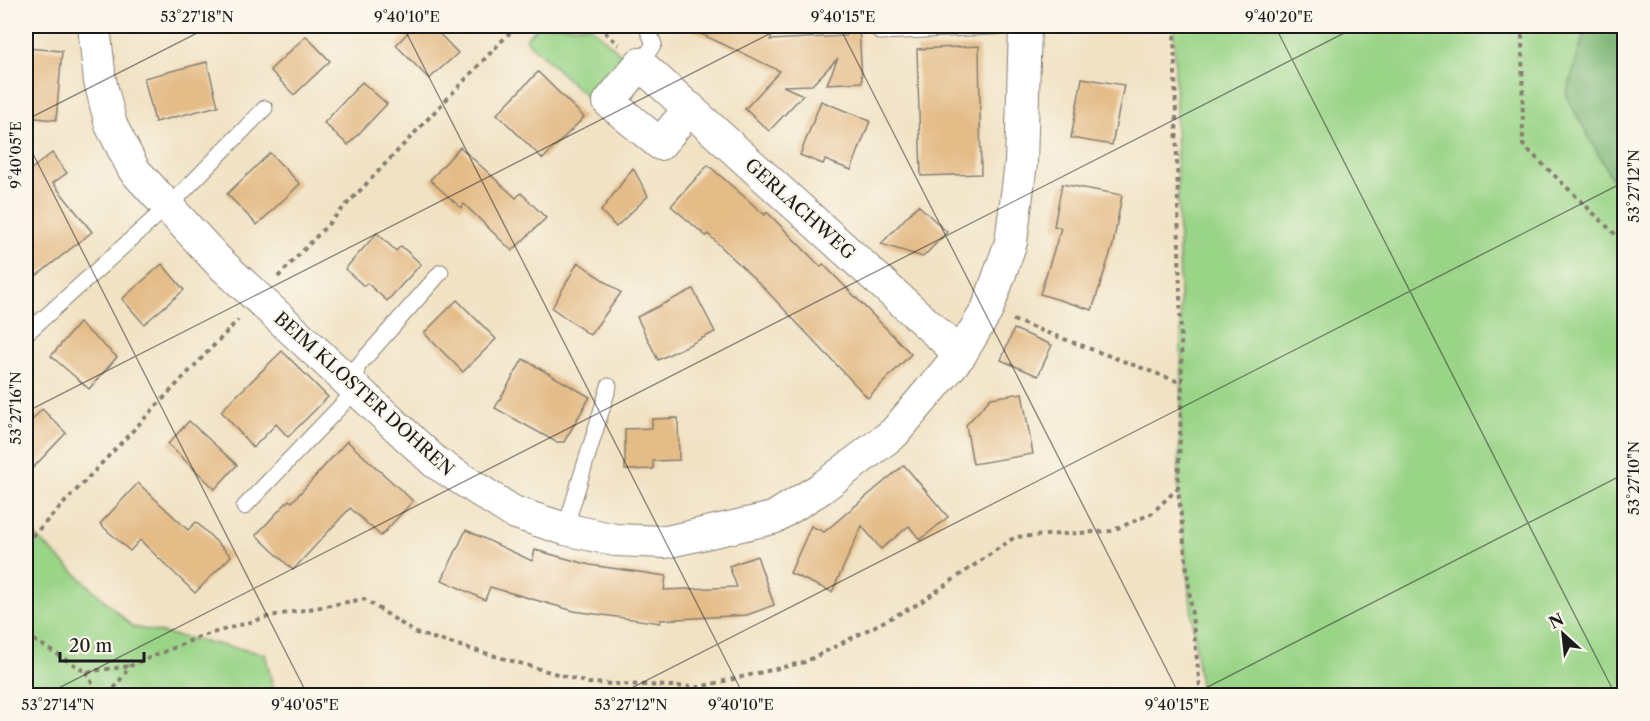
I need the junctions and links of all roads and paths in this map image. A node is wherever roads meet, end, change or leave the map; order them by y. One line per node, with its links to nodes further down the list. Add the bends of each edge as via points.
1 (94, 26): 11 (street, BEIM KLOSTER DOHREN, via 100,81 111,126 134,170)
2 (646, 26): 8 (lane, via 654,45)
3 (1014, 26): 7 (lane)
4 (1025, 26): 14 (street, BEIM KLOSTER DOHREN, via 1021,163 1011,242)
5 (1174, 26): 17 (path)
6 (1522, 26): 12 (path, via 1523,145 1616,235)
7 (880, 33)
8 (640, 64): 10 (street, GERLACHWEG); 10 (street, via 609,102 660,144)
9 (265, 108): 11 (lane)
10 (690, 108): 16 (street, GERLACHWEG)
11 (167, 207): 15 (lane); 19 (street, BEIM KLOSTER DOHREN, via 219,262)
12 (1624, 237)
13 (441, 272): 19 (lane, via 357,367)
14 (987, 310): 16 (street, BEIM KLOSTER DOHREN); 17 (path)
15 (26, 334)
16 (960, 355): 22 (street, BEIM KLOSTER DOHREN, via 894,433 820,489 773,518 666,542 615,540)
17 (1182, 383): 20 (path)
18 (609, 386): 22 (lane)
19 (357, 389): 21 (lane); 22 (street, BEIM KLOSTER DOHREN, via 435,462 513,512)
20 (1178, 488): 24 (path, via 1150,514 1111,531 1015,537 918,604 805,662 699,687 588,683 416,633 364,599 271,616 199,637); 28 (path)
21 (244, 507)
22 (565, 529)
23 (26, 635): 25 (path)
24 (130, 666): 25 (path); 27 (path)
25 (86, 672): 26 (path)
26 (99, 696)
27 (109, 696)
28 (1201, 696)

